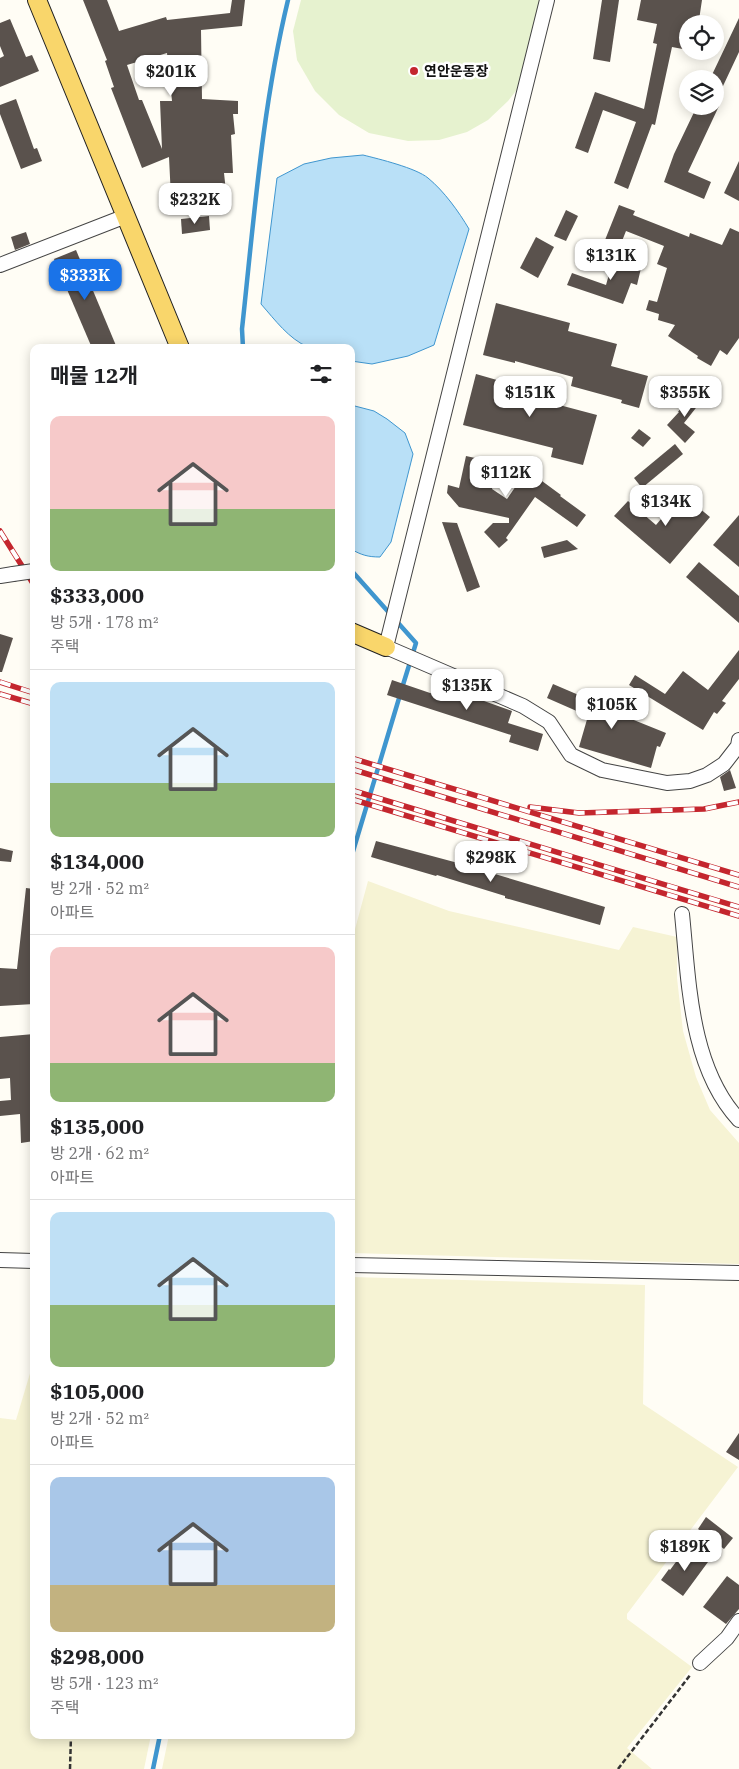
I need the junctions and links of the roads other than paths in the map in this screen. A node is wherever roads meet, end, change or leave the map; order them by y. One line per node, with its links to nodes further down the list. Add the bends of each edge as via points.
1 (37, 0): 3 (main road)
2 (547, 0): 9 (street)
3 (126, 216): 4 (street); 5 (main road)
4 (0, 265)
5 (178, 344)
6 (30, 572): 7 (street, bridge)
7 (6, 575)
8 (355, 634): 9 (main road)
9 (386, 646): 10 (street, via 523,706 550,722 571,755 602,770 666,783 690,781 724,764)
10 (739, 740)
11 (682, 914): 12 (street, via 693,1018 710,1077)
12 (739, 1120)
13 (0, 1260): 14 (street)
14 (30, 1261)
15 (355, 1265): 16 (street)
16 (739, 1273)
17 (739, 1621): 18 (street, via 727,1638)
18 (700, 1663)

